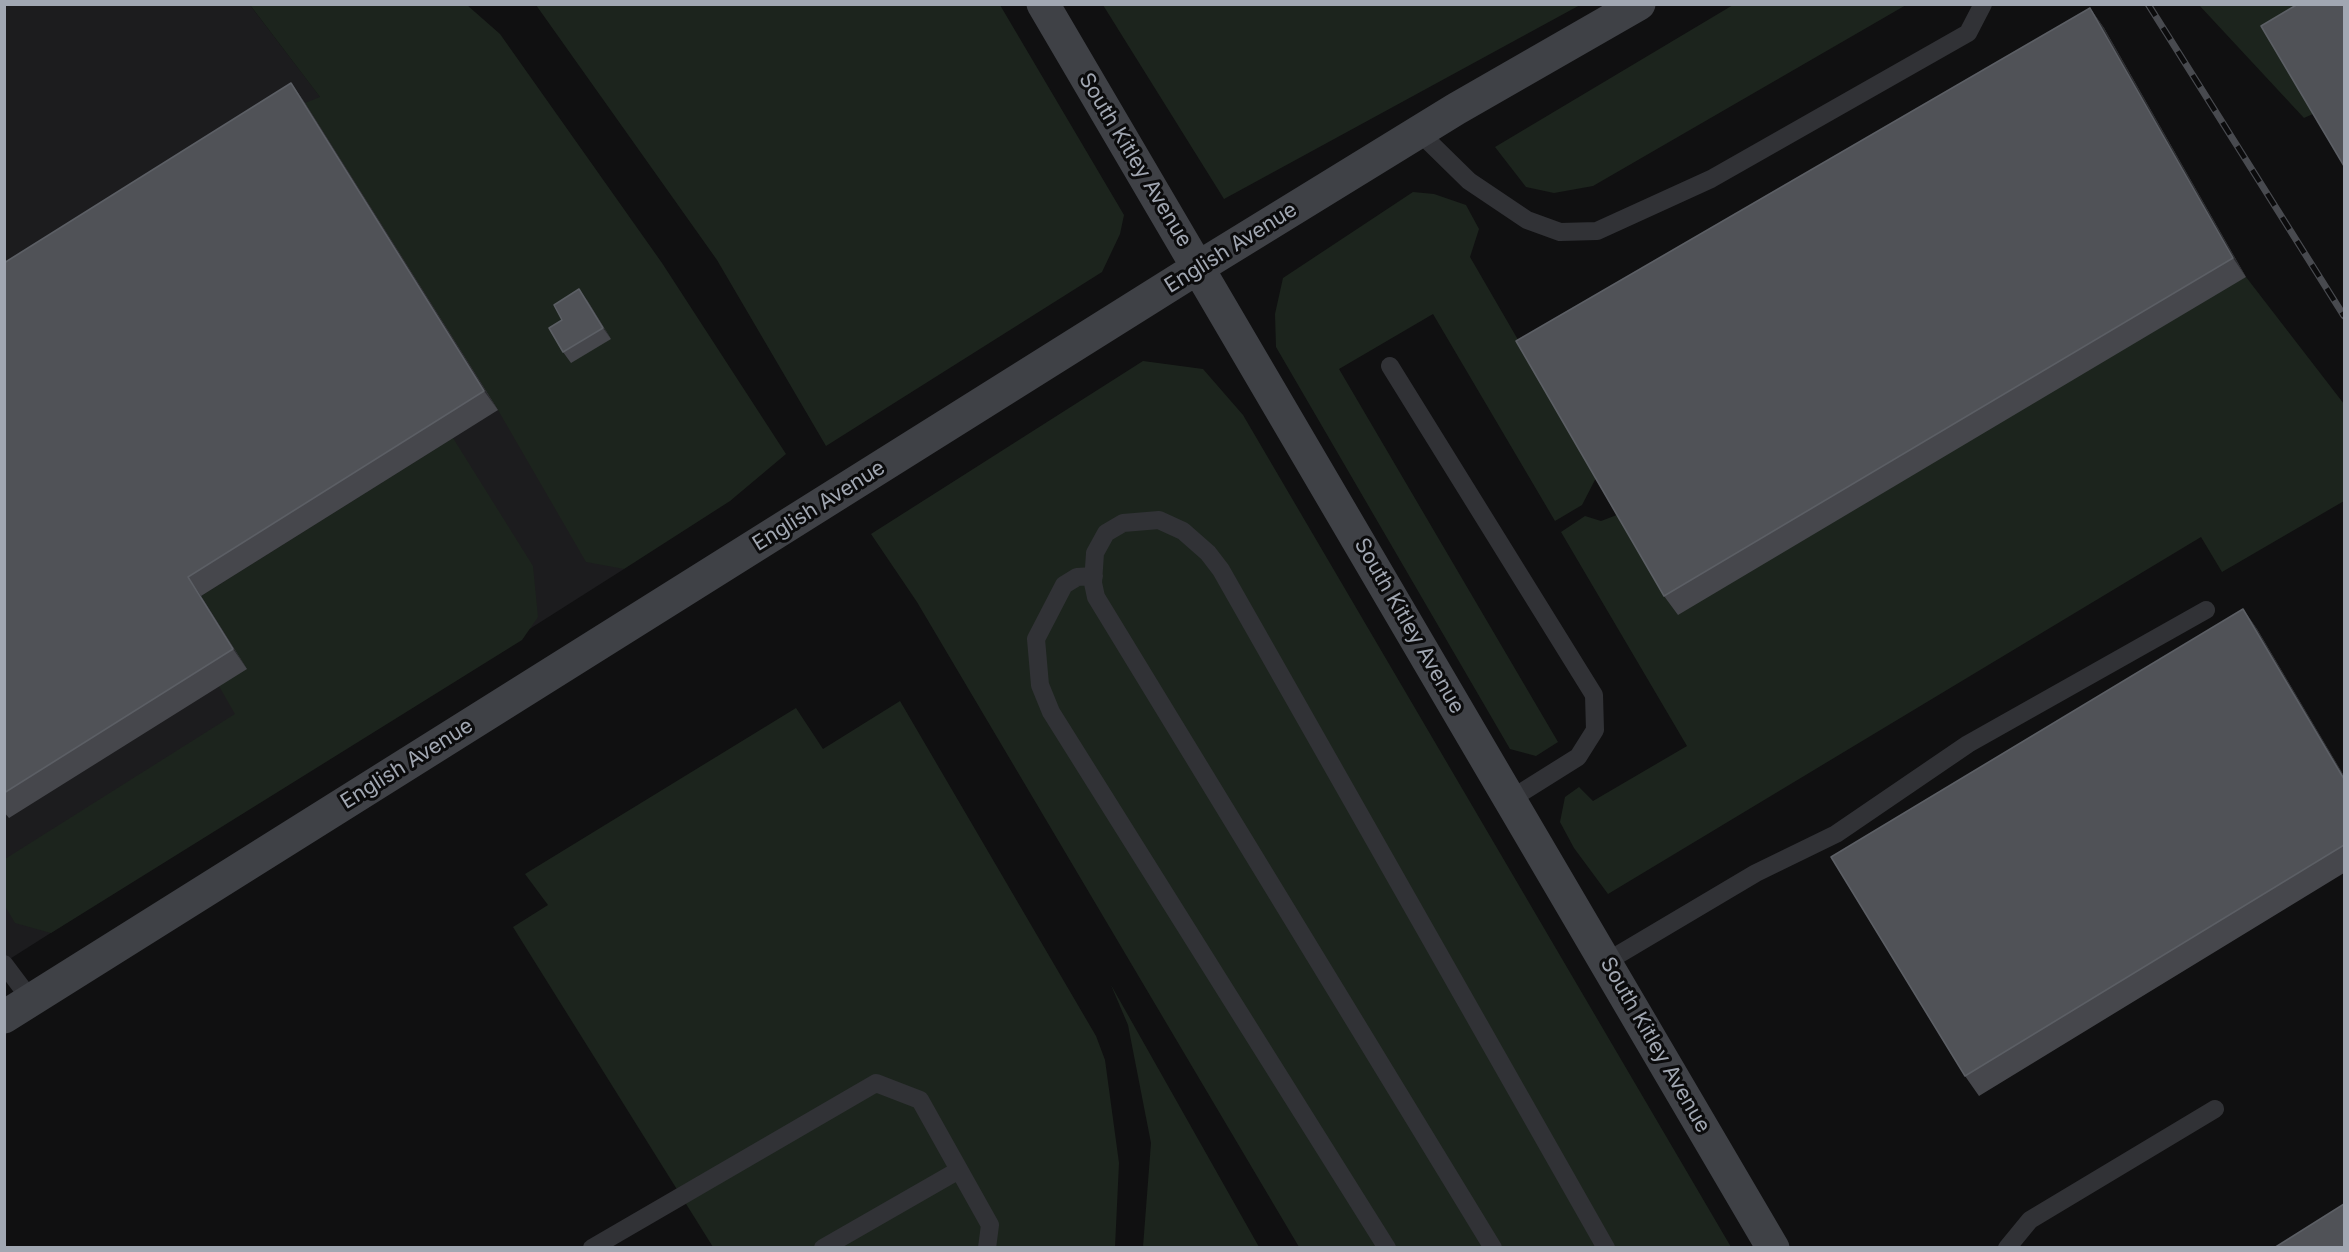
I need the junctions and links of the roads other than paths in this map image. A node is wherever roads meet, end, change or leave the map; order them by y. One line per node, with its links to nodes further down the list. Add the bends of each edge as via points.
1 (1043, 4): 5 (street, South Kitley Avenue)
2 (1639, 4): 4 (street, English Avenue)
3 (1983, 4): 4 (lane, via 1968,33 1711,179 1597,231 1560,232 1527,220 1469,182)
4 (1419, 132): 5 (street, English Avenue)
5 (1198, 267): 9 (street, South Kitley Avenue); 12 (street, English Avenue)
6 (1390, 366): 9 (lane, via 1594,695 1595,730 1578,758)
7 (1094, 576): 18 (lane, via 1077,577 1064,585 1036,639 1040,685 1051,712); 19 (lane, via 1096,597); 20 (lane, via 1095,553 1107,533 1123,523 1159,520 1184,531 1221,570)
8 (2206, 610): 10 (lane, via 1968,744 1836,834 1756,873)
9 (1510, 799): 10 (street, South Kitley Avenue)
10 (1606, 962): 21 (street, South Kitley Avenue)
11 (4, 964): 12 (lane)
12 (18, 1009)
13 (2215, 1109): 22 (lane, via 2030,1220)
14 (959, 1170): 15 (lane, via 920,1100 876,1083); 16 (lane); 17 (lane, via 990,1225)
15 (592, 1248)
16 (823, 1248)
17 (987, 1248)
18 (1387, 1248)
19 (1493, 1248)
20 (1606, 1248)
21 (1773, 1248)
22 (2007, 1248)

